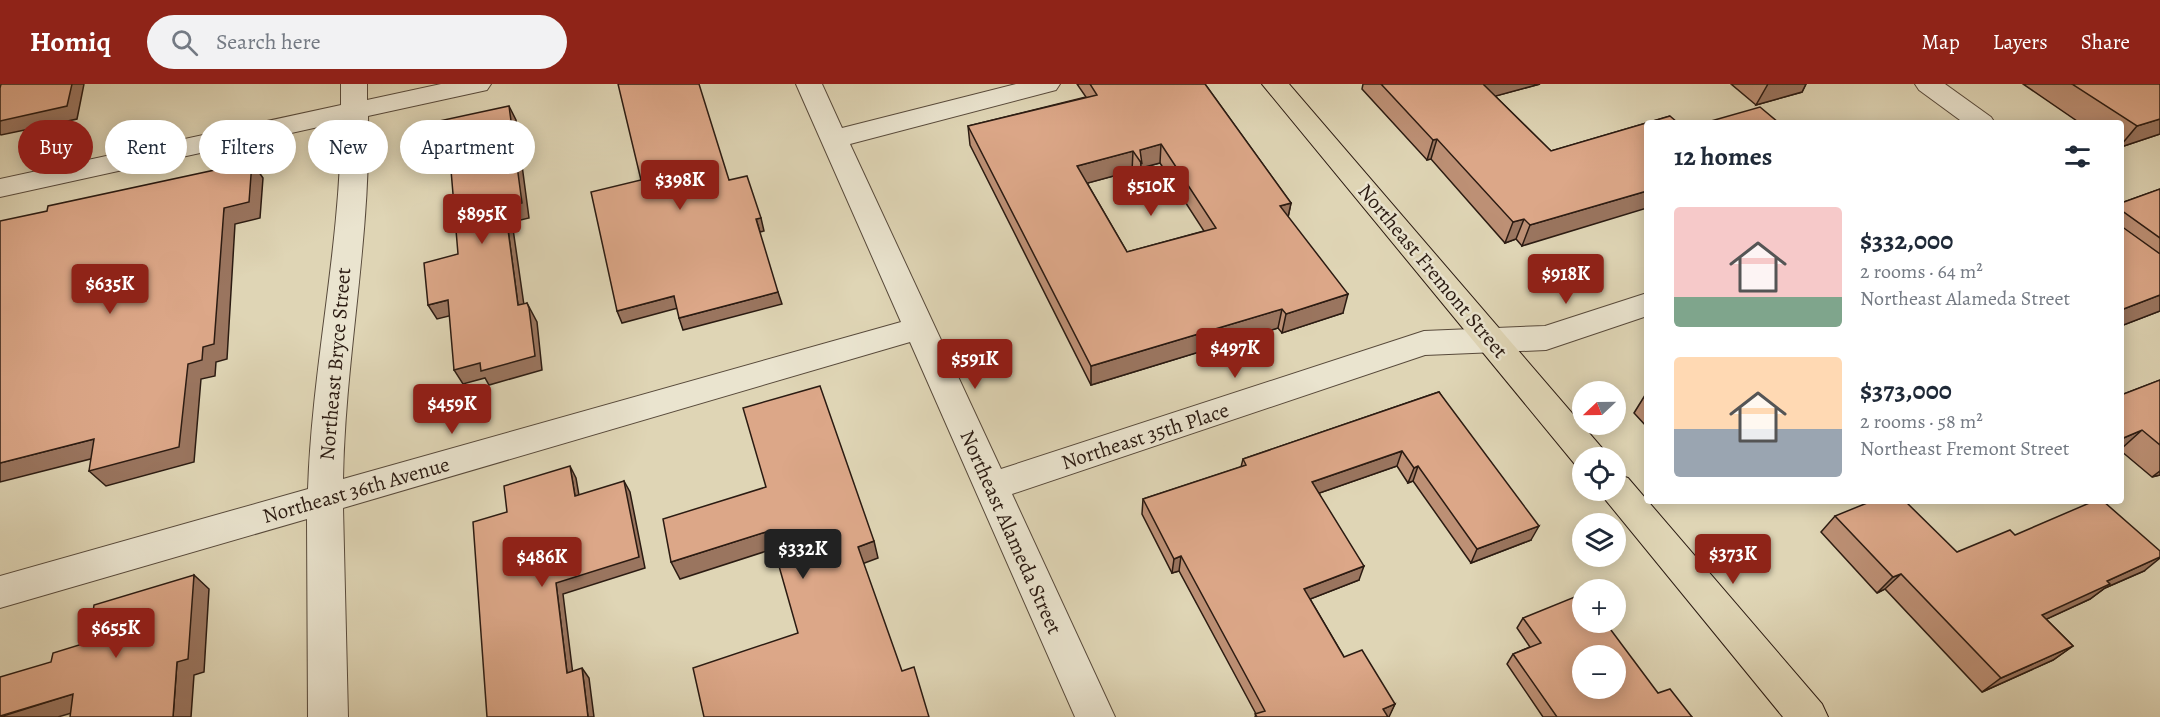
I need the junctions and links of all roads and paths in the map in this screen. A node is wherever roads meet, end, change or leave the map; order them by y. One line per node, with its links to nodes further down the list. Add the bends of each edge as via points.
1 (478, 84): 6 (street)
2 (809, 84): 8 (street, Northeast Alameda Street)
3 (1047, 84): 8 (street)
4 (1275, 84): 12 (main road, Northeast Fremont Street)
5 (1928, 84): 7 (street)
6 (354, 98): 9 (street); 15 (street, Northeast Bryce Street, via 354,165 328,421)
7 (1978, 120)
8 (834, 139): 11 (street, Northeast Alameda Street)
9 (0, 188)
10 (1644, 305): 12 (street, Northeast 35th Place, via 1546,338)
11 (919, 328): 14 (street, Northeast Alameda Street); 15 (street, Northeast 36th Avenue)
12 (1491, 340): 13 (main road, Northeast Fremont Street); 14 (street, Northeast 35th Place, via 1424,343)
13 (1581, 447)
14 (991, 487): 19 (street, Northeast Alameda Street)
15 (325, 499): 17 (street, Northeast 36th Avenue); 18 (street, Northeast Bryce Street)
16 (1626, 500): 20 (main road)
17 (0, 592)
18 (328, 717)
19 (1095, 717)
20 (1808, 717)

